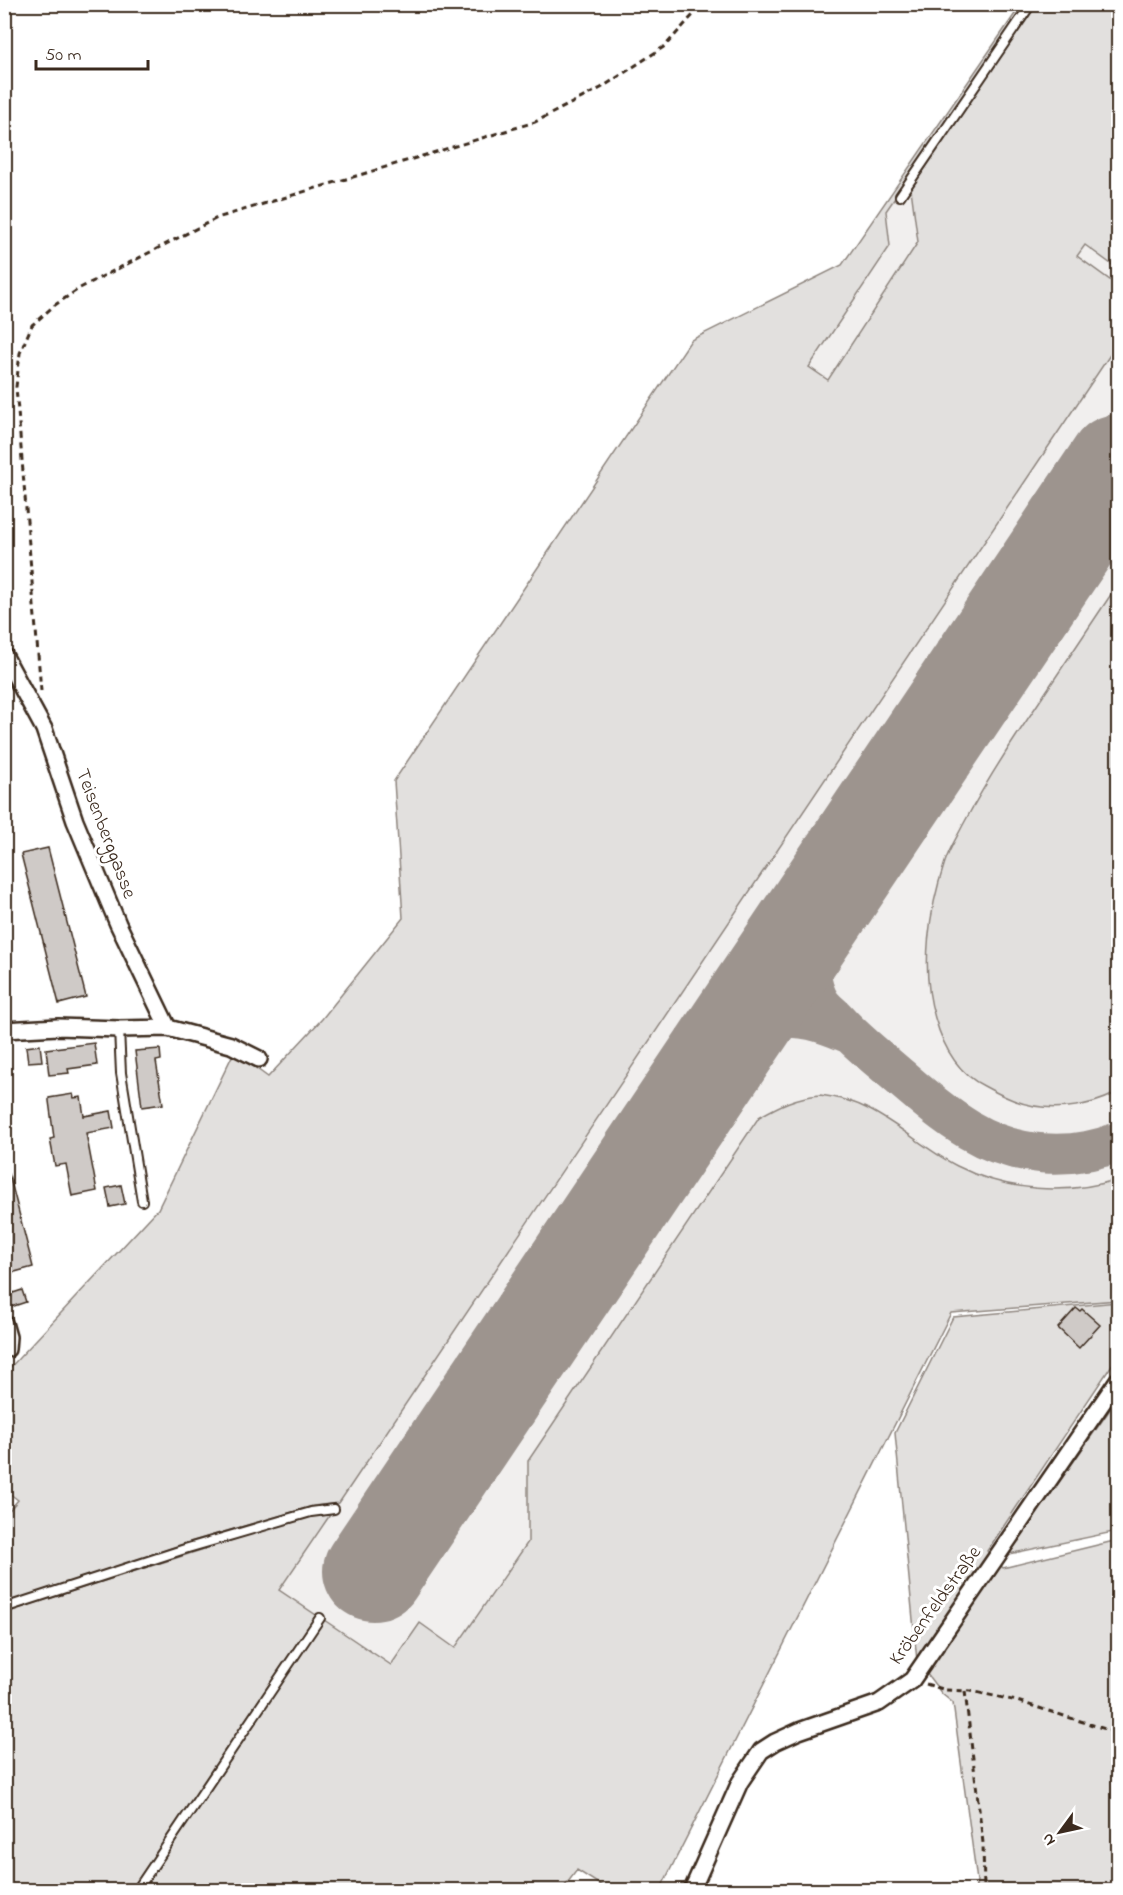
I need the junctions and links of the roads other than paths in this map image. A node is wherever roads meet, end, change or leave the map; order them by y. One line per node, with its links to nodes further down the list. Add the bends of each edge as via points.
1 (1031, 4): 2 (lane)
2 (900, 196)
3 (4, 655): 4 (street, Teisenberggasse, via 44,729 79,831)
4 (168, 1028): 5 (street); 7 (street, via 231,1045)
5 (119, 1029): 6 (street); 8 (lane, via 121,1073)
6 (4, 1030)
7 (259, 1059)
8 (142, 1201)
9 (4, 1323): 10 (street)
10 (6, 1349)
11 (1119, 1380): 16 (street, Kröbenfeldstraße, via 912,1680 879,1703 799,1731 761,1751 740,1782)
12 (334, 1509): 13 (lane, via 311,1512 188,1548)
13 (4, 1608)
14 (320, 1617): 15 (lane)
15 (137, 1890)
16 (692, 1890)

